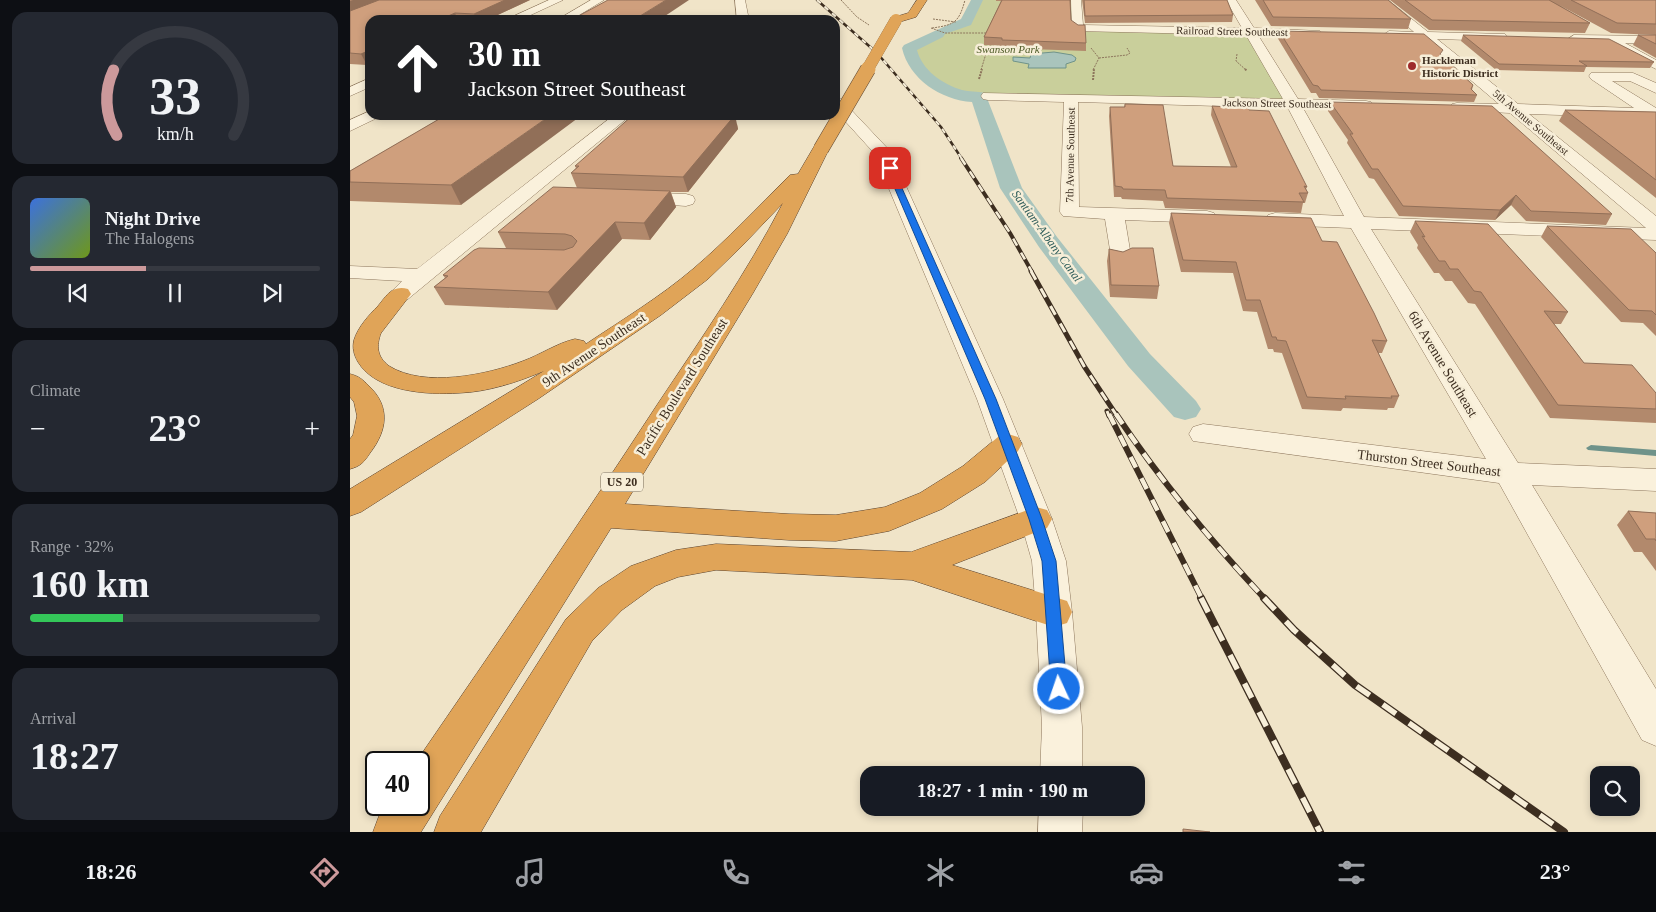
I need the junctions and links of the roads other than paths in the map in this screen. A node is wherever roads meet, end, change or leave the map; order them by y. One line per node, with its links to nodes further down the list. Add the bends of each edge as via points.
1 (558, 0): 8 (street)
2 (599, 0): 9 (street)
3 (740, 0): 10 (street)
4 (922, 0): 37 (highway, Pacific Boulevard Southeast / US 20, bridge, via 912,15 896,10)
5 (1076, 0): 12 (street, Railroad Street Southeast, via 1078,28)
6 (1231, 0): 12 (street, 6th Avenue Southeast)
7 (1382, 0): 15 (street, 5th Avenue Southeast)
8 (523, 15)
9 (572, 15)
10 (742, 15)
11 (1584, 26): 17 (street)
12 (1251, 31): 13 (street, Railroad Street Southeast); 32 (street, 6th Avenue Southeast)
13 (1329, 33)
14 (1377, 35): 15 (street)
15 (1426, 36): 19 (street, via 1488,37); 36 (street, 5th Avenue Southeast)
16 (1562, 39): 17 (street)
17 (1608, 40): 18 (street); 21 (street)
18 (1656, 40)
19 (1512, 43)
20 (1604, 52): 21 (street)
21 (1633, 53): 22 (street)
22 (1656, 66)
23 (1633, 77): 24 (street); 28 (street); 38 (street, via 1596,76)
24 (1656, 77)
25 (350, 80): 26 (street)
26 (365, 82)
27 (365, 84): 29 (street)
28 (1656, 89)
29 (350, 92)
30 (988, 96): 31 (street, Jackson Street Southeast)
31 (1071, 98): 32 (street, Jackson Street Southeast); 48 (street, 7th Avenue Southeast, via 1070,212)
32 (1293, 103): 33 (street, Jackson Street Southeast); 51 (street, 6th Avenue Southeast)
33 (1380, 105)
34 (840, 106): 64 (street, via 882,151)
35 (1438, 107): 36 (street)
36 (1516, 109): 38 (street); 52 (street, 5th Avenue Southeast)
37 (840, 113)
38 (1654, 113)
39 (365, 118): 42 (street)
40 (617, 120): 44 (street)
41 (836, 120): 43 (highway, Pacific Boulevard Southeast / US 20, bridge)
42 (350, 126)
43 (817, 155): 60 (highway, 9th Avenue Southeast / US 20, via 735,242); 69 (highway, Pacific Boulevard Southeast / US 20, via 777,234)
44 (523, 194): 45 (street); 54 (street)
45 (551, 195)
46 (618, 198): 47 (street)
47 (686, 200)
48 (1114, 213): 49 (street); 55 (street)
49 (1221, 217)
50 (1260, 218): 51 (street)
51 (1357, 222): 53 (street); 66 (street, 6th Avenue Southeast)
52 (1656, 226)
53 (1656, 234)
54 (446, 256): 56 (street); 58 (street)
55 (1121, 256)
56 (478, 257)
57 (350, 272): 58 (street)
58 (421, 276): 59 (street)
59 (400, 294): 60 (highway, via 371,327 365,347 370,364 384,375 405,382 438,386 478,382 521,371 604,330); 61 (highway, via 363,313)
60 (654, 310): 68 (highway, 9th Avenue Southeast / US 20, via 529,393)
61 (350, 327)
62 (350, 382): 65 (highway, via 367,399 371,416 367,437)
63 (1203, 434): 66 (street, Thurston Street Southeast)
64 (1008, 444): 69 (highway, via 974,474 931,502 889,520 836,528); 70 (street)
65 (350, 459)
66 (1509, 473): 67 (street, Thurston Street Southeast); 73 (street, 6th Avenue Southeast)
67 (1656, 480)
68 (350, 504)
69 (602, 515): 75 (highway, Pacific Boulevard Southeast / US 20)
70 (1036, 519): 71 (highway); 72 (street, via 1049,561)
71 (912, 566): 72 (highway); 79 (highway, via 716,557 676,564 643,576 610,599 579,630)
72 (1054, 612): 74 (street, via 1062,727)
73 (1656, 726)
74 (1061, 766)
75 (430, 778)
76 (405, 816): 78 (highway)
77 (1061, 816): 80 (street)
78 (395, 832)
79 (456, 832)
80 (1060, 832)

